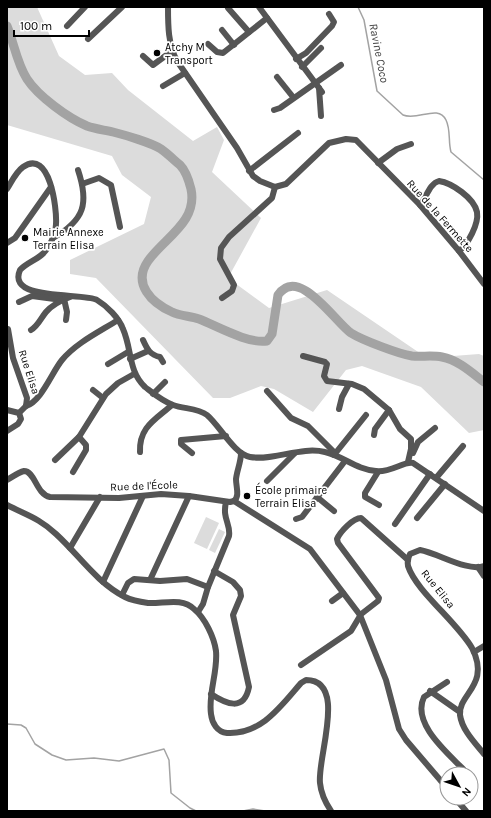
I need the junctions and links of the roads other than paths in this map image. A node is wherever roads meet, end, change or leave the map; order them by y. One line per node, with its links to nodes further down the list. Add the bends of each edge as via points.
1 (85, 7): 8 (street)
2 (122, 7): 11 (street)
3 (168, 7): 15 (street)
4 (259, 7): 7 (street)
5 (228, 8): 10 (street)
6 (329, 14): 17 (street, via 334,22 332,26 306,53)
7 (267, 18): 10 (street); 17 (street)
8 (67, 26)
9 (222, 30): 13 (street)
10 (249, 32): 13 (street)
11 (88, 39)
12 (208, 44): 13 (street, via 220,54)
13 (234, 44)
14 (321, 48): 19 (street)
15 (172, 51): 16 (street, via 153,65); 20 (street)
16 (143, 56)
17 (296, 59): 19 (street)
18 (341, 65): 22 (street)
19 (302, 67): 22 (street)
20 (185, 73): 23 (street); 31 (street)
21 (277, 77): 24 (street)
22 (314, 82): 24 (street); 26 (street, via 320,90)
23 (163, 86)
24 (293, 97): 25 (street)
25 (274, 110)
26 (320, 116)
27 (298, 133): 31 (street)
28 (411, 144): 29 (street, via 397,149)
29 (378, 163): 34 (street, Rue de la Fermette, via 356,140 334,141 325,146 286,184); 36 (street, Rue de la Fermette)
30 (78, 170): 32 (street)
31 (250, 171): 34 (street, via 260,181)
32 (82, 184): 37 (street, via 99,178 111,185); 38 (street, via 82,210 69,228)
33 (51, 187): 35 (street, via 44,168 31,164 20,169); 38 (street, via 56,224); 39 (street, via 13,240)
34 (275, 187): 43 (street, via 272,198 229,237 221,248 220,259 234,285 232,291)
35 (7, 189)
36 (420, 205): 40 (street, Rue de la Fermette); 40 (street, via 432,185 439,181 452,186 472,202 477,211 476,220 468,243)
37 (120, 227)
38 (53, 238): 42 (street, via 44,254 20,270 19,280 35,292)
39 (7, 243)
40 (459, 251): 41 (street, Rue de la Fermette)
41 (484, 284)
42 (72, 296): 44 (street); 47 (street, via 98,300)
43 (222, 298)
44 (63, 299): 45 (street, via 32,296); 46 (street, via 67,312); 48 (street, via 46,312)
45 (19, 302)
46 (66, 320)
47 (118, 320): 52 (street, via 124,332); 64 (street, via 63,358 35,401)
48 (31, 330)
49 (8, 332): 64 (street, Rue Elisa, via 13,358 27,398)
50 (143, 340): 51 (street)
51 (148, 351): 52 (street); 54 (street, via 160,357)
52 (129, 356): 55 (street); 56 (street)
53 (303, 356): 58 (street, via 327,364 324,376 327,381)
54 (163, 362)
55 (108, 364)
56 (134, 374): 61 (street); 62 (street, via 118,383)
57 (165, 382): 61 (street)
58 (349, 384): 65 (street); 67 (street, via 364,389)
59 (93, 390): 62 (street)
60 (266, 391): 80 (street, via 291,418 312,430)
61 (153, 394): 63 (street)
62 (102, 398): 74 (street)
63 (172, 405): 73 (street, via 203,412); 76 (street, via 145,430 141,437)
64 (26, 406): 68 (street, Rue Elisa)
65 (339, 409)
66 (7, 410): 68 (street)
67 (389, 410): 72 (street, via 375,429); 83 (street, via 400,429 410,439)
68 (19, 413): 71 (street, Rue Elisa, via 20,422)
69 (366, 415): 80 (street)
70 (435, 428): 83 (street, via 418,442)
71 (7, 431)
72 (374, 435)
73 (226, 436): 77 (street); 79 (street, via 181,440 181,444)
74 (79, 437): 81 (street); 84 (street, via 86,450)
75 (463, 446): 87 (street)
76 (140, 452)
77 (241, 453): 78 (street, via 256,457); 95 (street, via 237,496)
78 (295, 453): 80 (street, via 317,451); 89 (street, via 283,462)
79 (192, 454)
80 (334, 455): 82 (street)
81 (55, 460)
82 (345, 461): 85 (street); 94 (street)
83 (408, 462): 85 (street, via 394,469); 86 (street)
84 (73, 472)
85 (378, 472): 98 (street, via 365,497)
86 (430, 474): 87 (street); 103 (street)
87 (436, 478): 90 (street)
88 (7, 480): 93 (street, Rue de l'École, via 25,471 32,476 41,493 47,496)
89 (267, 481)
90 (445, 484): 99 (street); 101 (street)
91 (143, 496): 92 (street, Rue de l'École); 93 (street, Rue de l'École); 110 (street)
92 (189, 496): 96 (street, Rue de l'École); 109 (street)
93 (100, 497): 104 (street, Rue de l'École)
94 (317, 497): 100 (street); 102 (street, via 302,517)
95 (234, 501): 96 (street, Rue de l'École); 112 (street, via 306,547)
96 (226, 502): 107 (street, via 224,518 229,536)
97 (7, 505): 104 (street, via 41,521)
98 (379, 505)
99 (484, 510)
100 (334, 511)
101 (417, 518)
102 (296, 519)
103 (395, 524)
104 (70, 548): 110 (street)
105 (408, 560): 106 (street, Rue Elisa, via 410,554 420,550 464,565); 116 (street, via 361,518 356,519 339,535 338,543 379,598); 118 (street, Rue Elisa, via 416,580)
106 (481, 567): 108 (street, Rue Elisa)
107 (214, 571): 111 (street); 122 (street, via 233,582 240,590 241,596 233,614 249,687 245,697 236,704 228,704)
108 (484, 576)
109 (150, 580): 111 (street, via 187,579); 113 (street, via 132,579)
110 (103, 582): 113 (street)
111 (208, 587): 115 (street)
112 (343, 593): 114 (street); 116 (street)
113 (122, 595): 115 (street, via 146,603 184,603)
114 (332, 601)
115 (198, 612): 122 (street, via 212,636 216,651)
116 (360, 615): 119 (street, via 351,631); 126 (street, via 386,680 399,729)
117 (484, 646): 118 (street)
118 (474, 652): 123 (street, Rue Elisa, via 478,666 477,682)
119 (301, 665)
120 (447, 682): 121 (street)
121 (430, 691): 123 (street); 125 (street, via 424,697 422,708 427,729)
122 (211, 694): 127 (street, via 214,726 223,733 229,733 251,729 265,722 306,680 318,682 324,687 328,695 329,714 320,758 320,782 323,798)
123 (460, 712): 124 (street, via 468,736)
124 (484, 754)
125 (460, 766)
126 (439, 779)
127 (331, 811)

